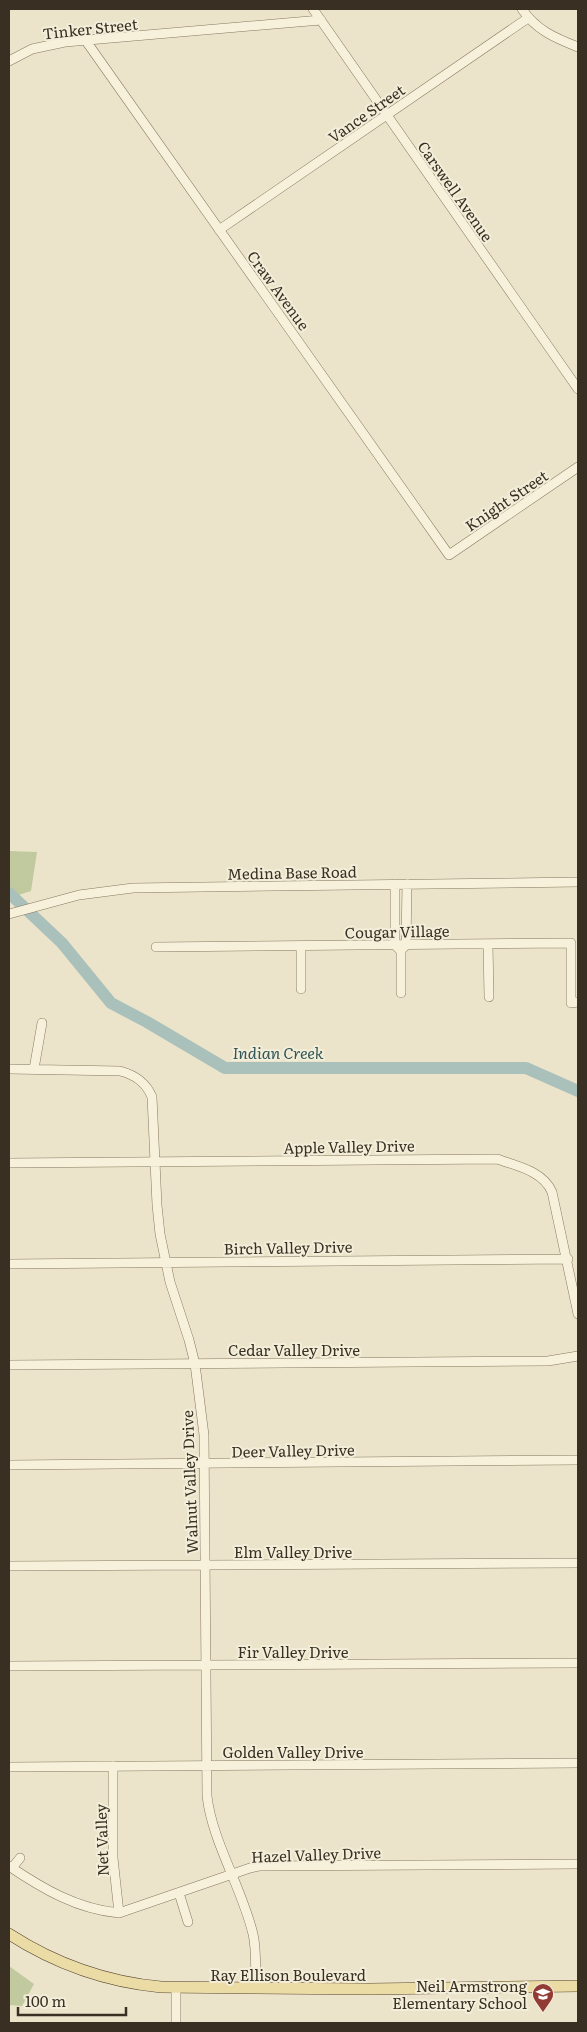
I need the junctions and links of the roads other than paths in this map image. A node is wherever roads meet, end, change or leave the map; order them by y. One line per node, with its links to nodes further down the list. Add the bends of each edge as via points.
1 (522, 9): 3 (street)
2 (316, 10): 4 (street, Carswell Avenue)
3 (528, 18): 6 (street, via 541,30); 8 (street, Vance Street)
4 (321, 20): 5 (street, Tinker Street); 8 (street, Carswell Avenue)
5 (86, 41): 7 (street, Tinker Street, via 32,49); 9 (street, Craw Avenue)
6 (578, 47)
7 (11, 60)
8 (386, 116): 9 (street, Vance Street); 10 (street, Carswell Avenue)
9 (219, 230): 12 (street, Craw Avenue)
10 (578, 389)
11 (578, 467): 12 (street, Knight Street)
12 (449, 555)
13 (578, 882): 15 (street, Medina Base Road)
14 (395, 884): 15 (street, Medina Base Road); 16 (street, Medina Base Road, via 133,888 79,895); 20 (street)
15 (407, 884): 20 (street)
16 (9, 914)
17 (488, 944): 20 (street, Cougar Village); 23 (street); 24 (street, Cougar Village, via 571,943 572,1003)
18 (301, 946): 19 (street, Cougar Village); 20 (street, Cougar Village); 21 (street)
19 (156, 947)
20 (401, 947): 22 (street)
21 (301, 989)
22 (402, 993)
23 (489, 997)
24 (578, 1002)
25 (42, 1023): 27 (street)
26 (9, 1069): 27 (street, Walnut Valley Drive)
27 (34, 1069): 28 (street, Walnut Valley Drive, via 106,1069 131,1074 140,1080 152,1097)
28 (155, 1162): 29 (street, Apple Valley Drive); 30 (street, Apple Valley Drive, via 497,1160 535,1174 549,1184); 31 (street, Walnut Valley Drive, via 157,1205)
29 (9, 1163)
30 (568, 1259): 31 (street, Birch Valley Drive); 33 (street, Apple Valley Drive)
31 (166, 1263): 32 (street, Birch Valley Drive); 35 (street, Walnut Valley Drive)
32 (9, 1264)
33 (578, 1314)
34 (578, 1356): 35 (street, Cedar Valley Drive, via 548,1361)
35 (195, 1364): 36 (street, Cedar Valley Drive); 38 (street, Walnut Valley Drive)
36 (9, 1365)
37 (578, 1460): 38 (street, Deer Valley Drive)
38 (205, 1464): 39 (street, Deer Valley Drive); 42 (street, Walnut Valley Drive)
39 (9, 1465)
40 (578, 1562): 42 (street, Elm Valley Drive)
41 (9, 1566): 42 (street, Elm Valley Drive)
42 (206, 1566): 44 (street, Walnut Valley Drive)
43 (578, 1663): 44 (street, Fir Valley Drive)
44 (206, 1665): 45 (street, Fir Valley Drive); 49 (street, Walnut Valley Drive)
45 (9, 1666)
46 (578, 1763): 49 (street, Golden Valley Drive)
47 (9, 1766): 48 (street, Golden Valley Drive)
48 (113, 1766): 49 (street, Golden Valley Drive); 55 (street, Net Valley, via 113,1858)
49 (207, 1766): 53 (street, Walnut Valley Drive, via 208,1807)
50 (20, 1858): 52 (street, Hazel Valley Drive)
51 (578, 1864): 53 (street, Hazel Valley Drive, via 259,1866)
52 (10, 1867): 55 (street, Hazel Valley Drive, via 51,1893 76,1904)
53 (233, 1873): 54 (street, Hazel Valley Drive); 60 (street, Walnut Valley Drive, via 254,1937)
54 (179, 1893): 55 (street, Hazel Valley Drive); 56 (street)
55 (119, 1913)
56 (188, 1922)
57 (9, 1934): 59 (main road, Ray Ellison Boulevard, via 52,1957 101,1976 133,1984)
58 (578, 1986): 60 (main road, Ray Ellison Boulevard)
59 (176, 1988): 60 (main road, Ray Ellison Boulevard); 61 (street)
60 (256, 1988)
61 (176, 2023)

